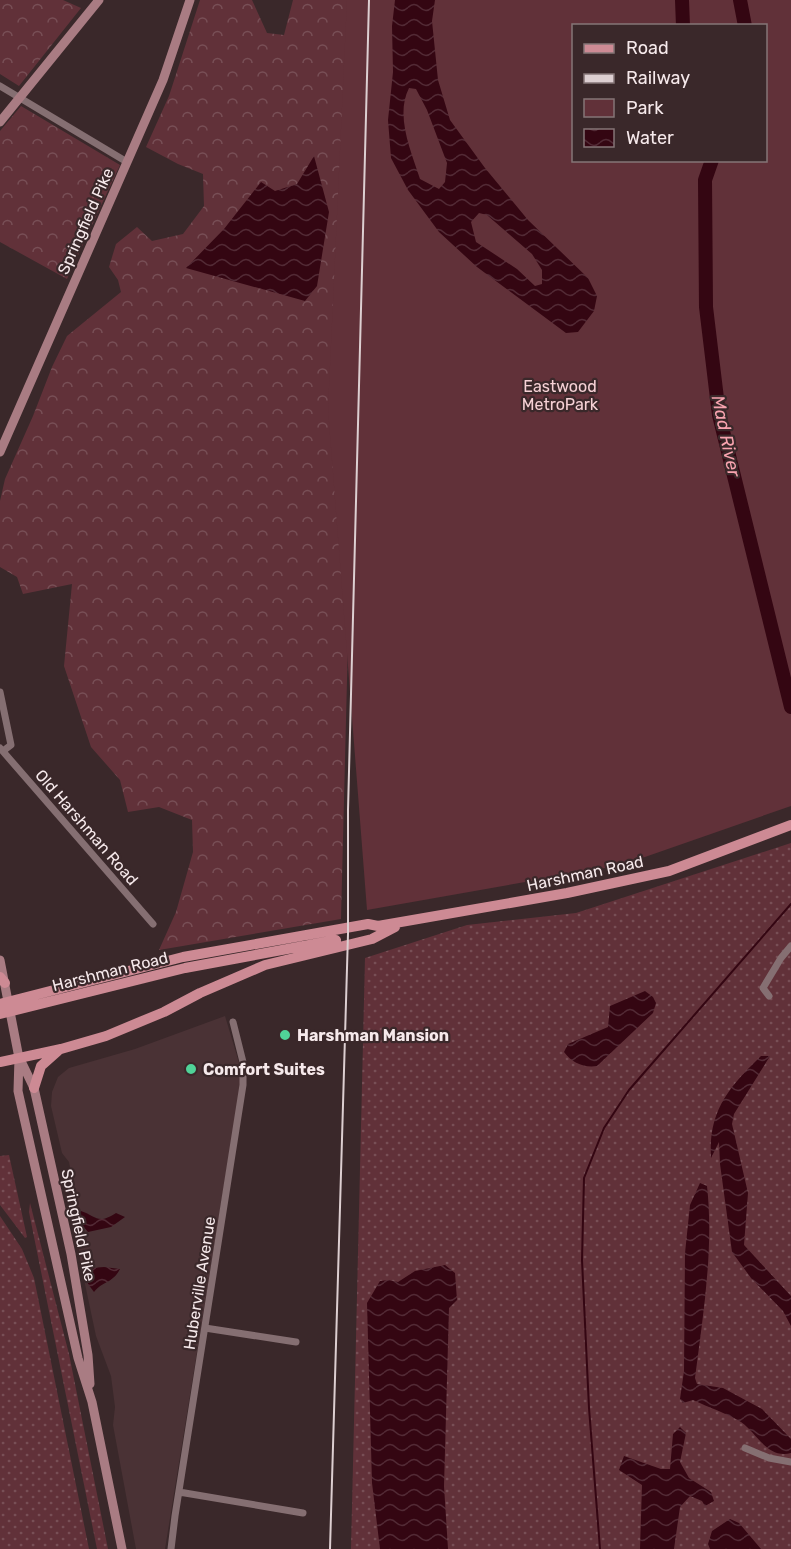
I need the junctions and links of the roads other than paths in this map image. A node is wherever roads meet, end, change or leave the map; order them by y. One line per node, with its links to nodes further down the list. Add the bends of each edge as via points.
1 (99, 0): 4 (main road)
2 (190, 0): 6 (main road, Springfield Pike, via 166,72)
3 (0, 86): 4 (street)
4 (20, 98): 5 (main road); 6 (street)
5 (0, 122)
6 (127, 162): 7 (main road, Springfield Pike)
7 (0, 452)
8 (0, 692): 9 (street, via 10,745)
9 (1, 750): 12 (street, Old Harshman Road)
10 (791, 825): 11 (main road, Harshman Road, via 669,871)
11 (404, 922): 13 (main road, Harshman Road, via 368,924); 13 (main road, via 372,939)
12 (153, 924)
13 (323, 942): 19 (main road, Harshman Road, via 183,957); 22 (main road, via 155,1016)
14 (791, 946): 17 (street, via 763,988)
15 (0, 960): 16 (main road, Springfield Pike)
16 (2, 980): 23 (main road, Springfield Pike)
17 (769, 996)
18 (0, 1004): 19 (main road)
19 (22, 1004): 20 (main road)
20 (0, 1014)
21 (233, 1022): 26 (street, Huberville Avenue, via 243,1062 243,1085)
22 (61, 1049): 23 (main road); 25 (main road, via 41,1066)
23 (19, 1058): 24 (main road); 25 (main road, Springfield Pike); 28 (main road, Springfield Pike, via 18,1091 78,1358)
24 (0, 1062)
25 (34, 1088): 28 (main road, Springfield Pike, via 71,1254)
26 (205, 1328): 27 (street); 31 (street, Huberville Avenue)
27 (296, 1342)
28 (92, 1402): 33 (main road, Springfield Pike)
29 (745, 1448): 30 (street)
30 (791, 1462)
31 (179, 1492): 32 (street); 34 (street, Huberville Avenue)
32 (303, 1513)
33 (122, 1549)
34 (171, 1549)

